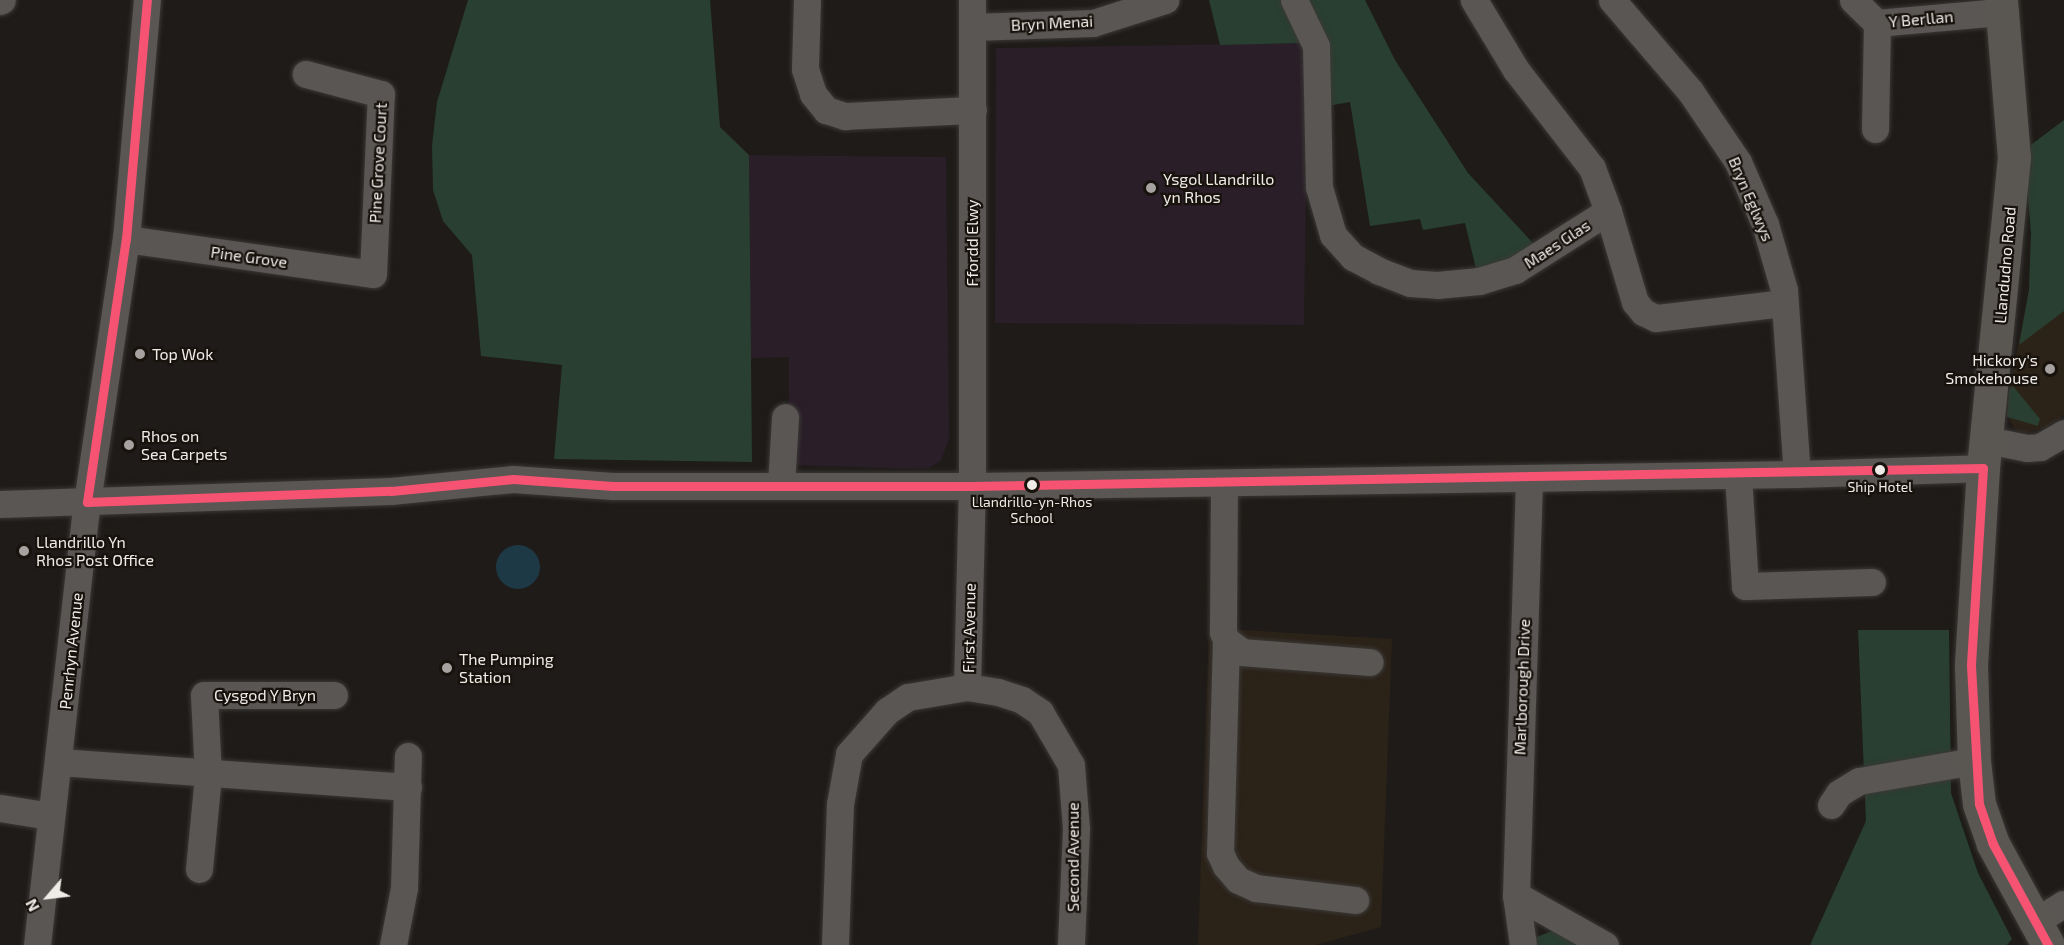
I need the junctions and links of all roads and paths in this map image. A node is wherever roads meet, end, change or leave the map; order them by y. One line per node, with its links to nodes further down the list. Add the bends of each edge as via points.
1 (147, 0): 17 (street, Penrhyn Avenue)
2 (807, 0): 14 (street, via 805,69 813,94 826,110 845,116)
3 (972, 0): 12 (street, Ffordd Elwy)
4 (1165, 0): 10 (street, Bryn Menai)
5 (1294, 0): 16 (street, Maes Glas, via 1316,46 1316,136 1324,210 1333,235 1353,257 1410,283 1479,280 1515,270)
6 (1474, 0): 16 (street, Maes Glas, via 1516,70 1592,168)
7 (1612, 0): 19 (street, Bryn Eglwys, via 1690,91 1738,162 1765,224)
8 (1853, 0): 11 (street, Y Berllan)
9 (2001, 6): 11 (street, Y Berllan); 22 (main road, Llandudno Road, via 2014,157)
10 (1119, 7): 12 (street, Bryn Menai, via 1093,23)
11 (1877, 23): 15 (street, Y Berllan)
12 (972, 27): 14 (street, Ffordd Elwy)
13 (306, 74): 18 (street, Pine Grove Court, via 381,94)
14 (973, 110): 28 (street, Ffordd Elwy)
15 (1875, 129)
16 (1608, 211): 19 (street, via 1635,302 1643,312 1664,318)
17 (126, 239): 18 (street, Pine Grove); 29 (street, Penrhyn Avenue)
18 (373, 274)
19 (1784, 303): 23 (street, Bryn Eglwys)
20 (785, 417): 27 (street)
21 (2064, 434): 22 (street, via 2040,447)
22 (1985, 454): 23 (street); 37 (main road, Llandudno Road, via 1971,666)
23 (1797, 474): 24 (street)
24 (1738, 475): 25 (street); 31 (street, via 1745,586)
25 (1529, 479): 26 (street); 45 (street, Marlborough Drive)
26 (1224, 483): 28 (street); 32 (street, via 1222,632)
27 (781, 485): 28 (street); 29 (street, via 613,486 491,480 391,491)
28 (972, 486): 34 (street, First Avenue)
29 (87, 502): 30 (street); 38 (street, Penrhyn Avenue)
30 (0, 504)
31 (1872, 582)
32 (1226, 640): 33 (street, via 1242,652); 46 (street, via 1220,853 1226,866 1238,880 1256,888)
33 (1370, 662)
34 (967, 687): 51 (street, First Avenue, via 908,697 887,711 849,754 840,804); 52 (street, Second Avenue, via 1022,700 1040,712 1071,765 1076,829)
35 (334, 695): 39 (street, Cysgod Y Bryn, via 204,695)
36 (408, 756): 40 (street)
37 (1974, 761): 41 (street, via 1859,781 1839,793); 48 (main road, Llandudno Road, via 1979,804 1993,844)
38 (59, 762): 39 (street); 43 (street, Penrhyn Avenue)
39 (208, 775): 40 (street); 44 (street, Cysgod Y Bryn)
40 (408, 787): 50 (street, via 404,888)
41 (1831, 805)
42 (0, 808): 43 (street)
43 (50, 816): 49 (street, Penrhyn Avenue)
44 (199, 869)
45 (1516, 895): 53 (street, Marlborough Drive); 54 (street)
46 (1355, 900)
47 (2064, 904): 48 (street)
48 (2040, 934)
49 (37, 945)
50 (393, 945)
51 (835, 945)
52 (1071, 945)
53 (1523, 945)
54 (1605, 945)

